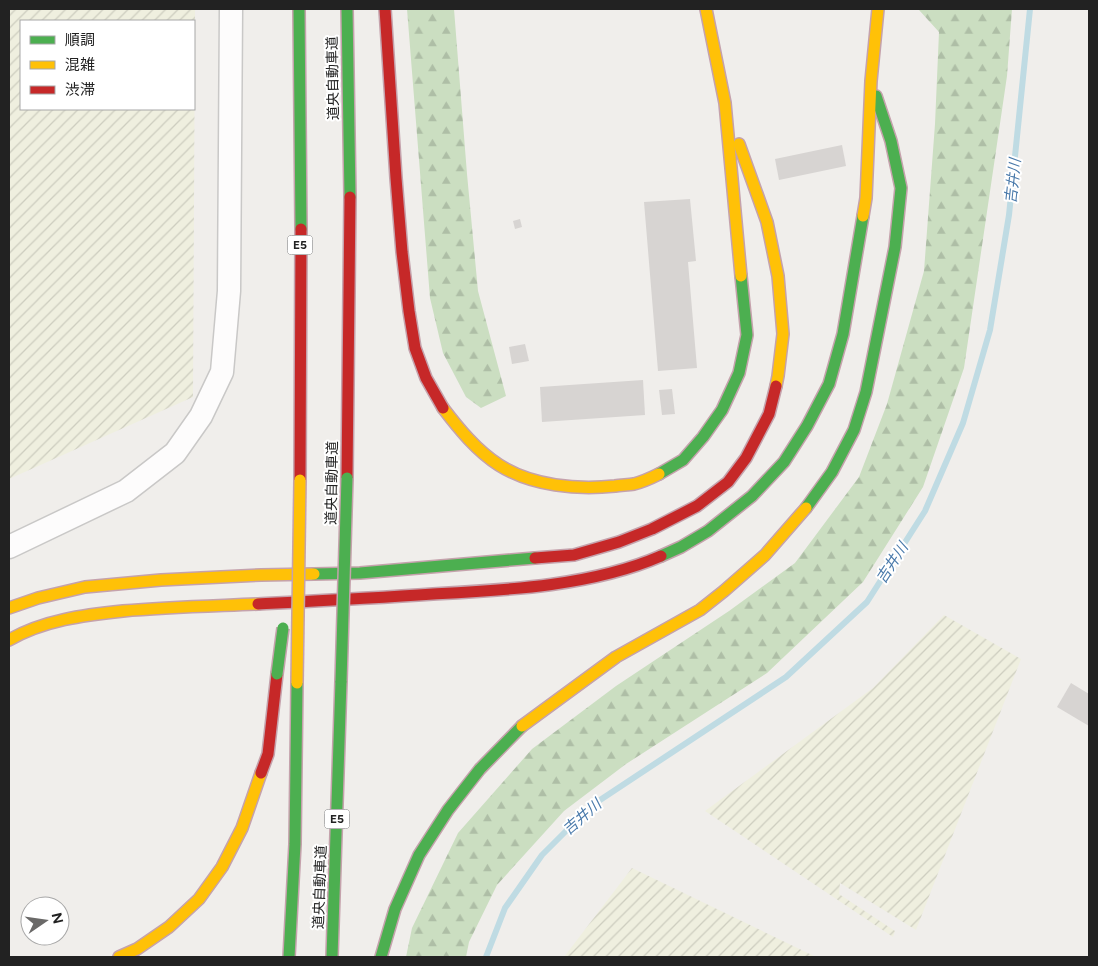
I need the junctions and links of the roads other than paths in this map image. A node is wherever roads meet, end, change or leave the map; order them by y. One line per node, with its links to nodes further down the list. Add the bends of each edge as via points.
1 (231, 9): 10 (street, via 229,291 222,372 201,416 175,452 126,491)
2 (299, 9): 9 (highway, 道央自動車道 / E5)
3 (347, 9): 15 (highway, 道央自動車道 / E5, bridge, via 350,204 347,478)
4 (385, 9): 8 (highway, via 402,252 415,348 426,378 443,408 480,450 498,465 520,476 572,487 634,484 683,460 722,410 739,374 747,335)
5 (706, 9): 8 (highway)
6 (878, 9): 7 (highway)
7 (871, 81): 12 (highway, via 866,198 843,334 829,384 784,462 752,496 708,532 645,563 584,580 494,591 104,613 55,621); 16 (highway, via 891,141 901,188 895,247 866,392 854,430 832,472 806,509 765,555 724,591 700,610 616,657 570,690 522,726 480,769 419,855 395,909)
8 (725, 103): 11 (highway, via 766,222 778,276 783,334 769,414 746,458 728,482 697,506 652,529 574,555 360,573 85,587)
9 (300, 480): 13 (highway, bridge, via 268,754 242,828 222,867 199,899 169,926 137,949); 14 (highway, 道央自動車道 / E5, bridge, via 295,844)
10 (9, 547)
11 (9, 608)
12 (9, 640)
13 (119, 957)
14 (289, 957)
15 (332, 957)
16 (381, 957)

